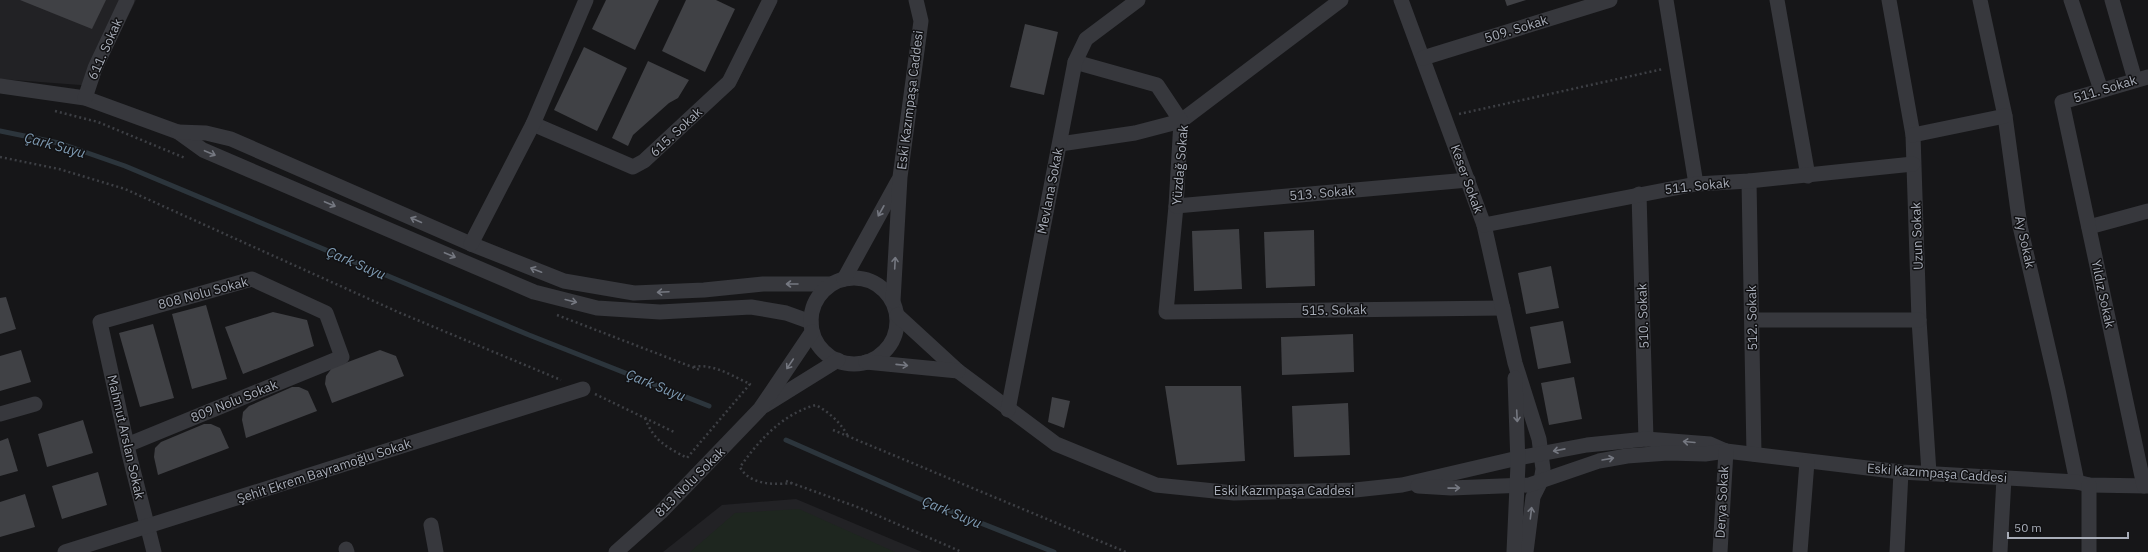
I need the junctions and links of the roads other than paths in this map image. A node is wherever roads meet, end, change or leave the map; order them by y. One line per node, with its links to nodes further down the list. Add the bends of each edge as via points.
1 (127, 0): 20 (street, 611. Sokak, via 95,68)
2 (586, 0): 24 (street)
3 (770, 0): 24 (street, 615. Sokak, via 729,82 644,161 633,167)
4 (916, 0): 30 (street, Eski Kazımpaşa Caddesi, via 920,21)
5 (1138, 0): 16 (street, Mevlana Sokak, via 1086,39)
6 (1341, 0): 23 (street, Yüzdağ Sokak)
7 (1400, 0): 15 (street, Keser Sokak)
8 (1610, 0): 15 (street, 509. Sokak)
9 (1666, 0): 33 (street)
10 (1777, 0): 29 (street)
11 (1889, 0): 26 (street, Uzun Sokak)
12 (1980, 0): 22 (street, Ay Sokak)
13 (2071, 0): 19 (street)
14 (2112, 0): 17 (street)
15 (1423, 58): 31 (street, Keser Sokak)
16 (1075, 62): 23 (street, via 1157,86); 27 (street, Mevlana Sokak)
17 (2141, 78): 19 (street, 511. Sokak)
18 (0, 86): 20 (street)
19 (2101, 90): 21 (street, 511. Sokak)
20 (85, 98): 25 (street)
21 (2062, 102): 38 (street, Yıldız Sokak)
22 (2005, 116): 26 (street); 69 (street, Ay Sokak, via 2020,226)
23 (1181, 121): 27 (street, via 1135,133); 35 (street, Yüzdağ Sokak)
24 (533, 124): 39 (street)
25 (178, 132): 39 (street, one-way to 25, via 231,139 206,133); 47 (street, one-way to 47, via 203,150 534,292 597,308 660,312 751,307 786,312)
26 (1914, 135): 28 (street, Uzun Sokak)
27 (1060, 144): 56 (street, Mevlana Sokak)
28 (1913, 164): 29 (street, 511. Sokak); 45 (street, Uzun Sokak)
29 (1808, 176): 32 (street, 511. Sokak)
30 (900, 177): 40 (street, Eski Kazımpaşa Caddesi, one-way to 40); 41 (street, Eski Kazımpaşa Caddesi, one-way to 30)
31 (1468, 180): 35 (street, 513. Sokak); 37 (street, Keser Sokak)
32 (1749, 181): 33 (street, 511. Sokak); 44 (street, 512. Sokak)
33 (1696, 184): 34 (street, 511. Sokak)
34 (1639, 194): 37 (street, 511. Sokak); 58 (street, 510. Sokak)
35 (1176, 206): 43 (street, Yüzdağ Sokak)
36 (2148, 211): 38 (street)
37 (1484, 225): 42 (street, Keser Sokak)
38 (2089, 227): 72 (street, Yıldız Sokak)
39 (471, 244): 40 (street, one-way to 39, via 634,293 564,281)
40 (838, 281): 41 (street, via 859,278 872,282 884,290); 47 (street, via 820,294 813,307)
41 (895, 308): 50 (street, via 896,328 892,340 875,358); 52 (street, Eski Kazımpaşa Caddesi)
42 (1503, 308): 43 (street, 515. Sokak); 51 (street, Keser Sokak)
43 (1166, 312)
44 (1753, 320): 45 (street); 62 (street, 512. Sokak)
45 (1919, 320): 66 (street, Uzun Sokak)
46 (100, 322): 48 (street, 808 Nolu Sokak, via 252,279 326,313); 59 (street, Mahmut Arslan Sokak)
47 (812, 327): 49 (street, via 818,344 826,354); 55 (street, one-way to 55)
48 (342, 357): 59 (street, 809 Nolu Sokak)
49 (838, 360): 50 (street, via 850,363); 55 (street)
50 (863, 362): 52 (street, one-way to 52)
51 (1514, 363): 61 (street, via 1531,410); 63 (street, one-way to 63)
52 (958, 371): 56 (street, Eski Kazımpaşa Caddesi)
53 (583, 389): 74 (street, Şehit Ekrem Bayramoğlu Sokak)
54 (35, 404): 57 (street)
55 (760, 409): 78 (street, 813 Nolu Sokak, via 661,512)
56 (1008, 410): 70 (street, Eski Kazımpaşa Caddesi, via 1056,444 1156,485 1234,493 1355,490)
57 (0, 414)
58 (1646, 439): 60 (street, Eski Kazımpaşa Caddesi, one-way to 58, via 1710,444); 61 (street, Eski Kazımpaşa Caddesi, one-way to 61)
59 (127, 445): 74 (street, Mahmut Arslan Sokak)
60 (1726, 451): 62 (street, Eski Kazımpaşa Caddesi); 68 (street, Eski Kazımpaşa Caddesi, one-way to 60, via 1599,460 1668,453 1705,454); 81 (street, Derya Sokak)
61 (1542, 453): 63 (street, Eski Kazımpaşa Caddesi); 68 (street)
62 (1754, 454): 64 (street, Eski Kazımpaşa Caddesi)
63 (1518, 458): 70 (street, Eski Kazımpaşa Caddesi); 71 (street)
64 (1807, 462): 65 (street, Eski Kazımpaşa Caddesi); 82 (street)
65 (1901, 472): 66 (street, Eski Kazımpaşa Caddesi); 83 (street)
66 (1929, 473): 67 (street, Eski Kazımpaşa Caddesi)
67 (2004, 478): 69 (street, Eski Kazımpaşa Caddesi); 84 (street)
68 (1541, 481): 71 (street, Eski Kazımpaşa Caddesi); 80 (street, one-way to 68, via 1532,497)
69 (2083, 484): 72 (street, Eski Kazımpaşa Caddesi); 85 (street, Ay Sokak)
70 (1402, 485): 71 (street, Eski Kazımpaşa Caddesi, one-way to 71, via 1451,488)
71 (1517, 485): 79 (street)
72 (2146, 486)
73 (431, 525): 77 (street)
74 (146, 527): 75 (street, Şehit Ekrem Bayramoğlu Sokak); 76 (street, Mahmut Arslan Sokak)
75 (65, 552)
76 (154, 552)
77 (436, 552)
78 (616, 552)
79 (1514, 552)
80 (1526, 552)
81 (1720, 552)
82 (1800, 552)
83 (1897, 552)
84 (2000, 552)
85 (2089, 552)

